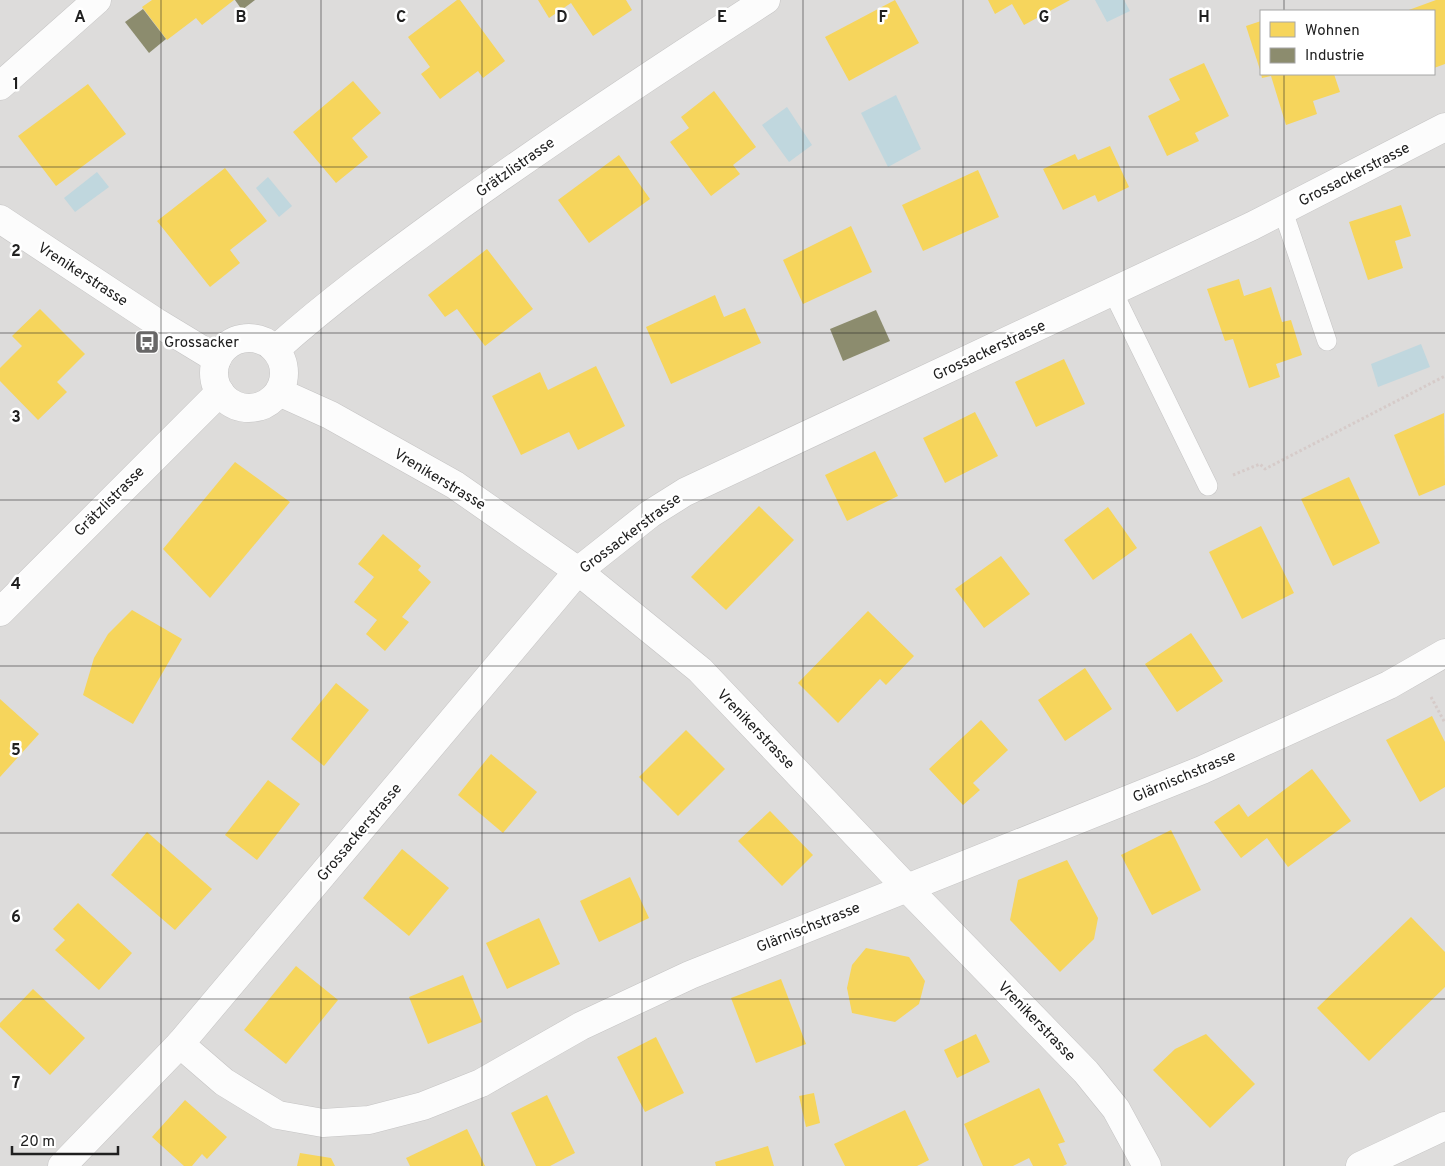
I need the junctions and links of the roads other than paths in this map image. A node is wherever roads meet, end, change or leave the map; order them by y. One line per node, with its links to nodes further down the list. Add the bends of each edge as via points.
1 (97, 0): 3 (street)
2 (766, 0): 9 (street, Grätzlistrasse, via 625,90 400,249 309,319)
3 (0, 86)
4 (1445, 127): 5 (street, Grossackerstrasse)
5 (1283, 210): 7 (street, Grossackerstrasse); 8 (lane)
6 (0, 219): 10 (street, Vrenikerstrasse)
7 (1113, 292): 13 (lane); 14 (street, Grossackerstrasse, via 686,492 650,514)
8 (1327, 341)
9 (276, 349): 10 (street, via 261,340 244,338 233,342); 12 (street, via 285,370 284,382)
10 (217, 359): 11 (street, via 215,376)
11 (220, 392): 12 (street, via 230,402 256,408 270,402); 15 (street, Grätzlistrasse)
12 (278, 392): 14 (street, Vrenikerstrasse, via 330,415 455,485)
13 (1208, 486)
14 (578, 571): 17 (street, Vrenikerstrasse, via 700,670); 18 (street, Grossackerstrasse)
15 (0, 612)
16 (1445, 653): 17 (street, Glärnischstrasse, via 1389,685 1202,770)
17 (906, 887): 18 (street, Glärnischstrasse, via 690,975 581,1026 481,1083 423,1106 369,1120 323,1123 278,1115 224,1082); 21 (street, Vrenikerstrasse, via 1086,1072 1116,1109)
18 (180, 1044): 20 (street, Grossackerstrasse)
19 (1445, 1126): 22 (street)
20 (62, 1166)
21 (1147, 1166)
22 (1360, 1166)

